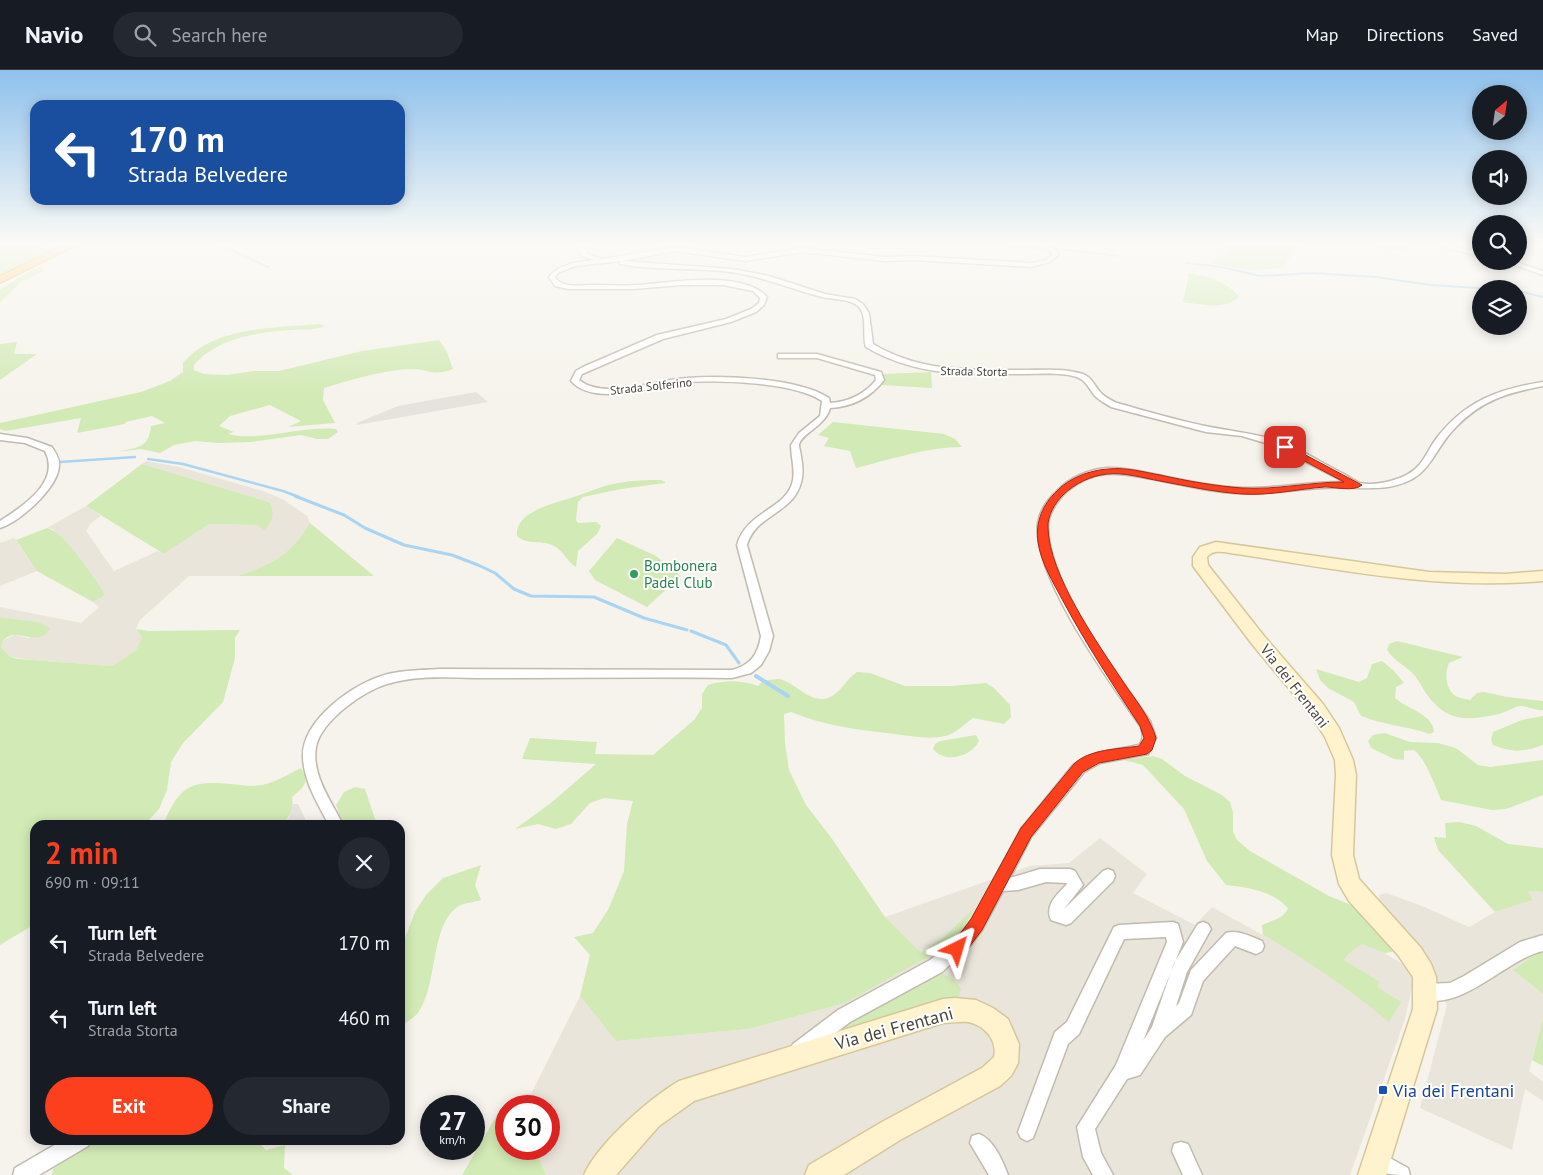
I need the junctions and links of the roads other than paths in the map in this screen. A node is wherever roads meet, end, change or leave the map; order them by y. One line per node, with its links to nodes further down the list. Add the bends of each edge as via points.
1 (762, 295): 5 (street, Strada Solferino, via 762,304 754,310 712,325 660,337 593,366 579,373 576,378 578,385 601,391 688,380 788,386 817,392)
2 (820, 295): 7 (street, Strada Storta, via 848,299 861,305 865,310 869,345 894,358 949,372 1076,374 1091,381 1102,398 1114,404 1206,429 1275,442)
3 (781, 356): 5 (street, via 817,356 878,374 880,380 874,388 842,406)
4 (1543, 384): 7 (street, via 1497,394 1477,406 1443,436 1427,464 1411,477 1386,484)
5 (828, 406): 10 (street, via 822,419 795,445 799,476 796,489 755,522 743,538 742,545 767,636 766,649 754,666 732,674 580,672 400,677 380,681 341,706 320,726 309,748 318,789)
6 (0, 436): 8 (street, via 49,449 55,464 41,494)
7 (1357, 485): 12 (street, via 1248,491 1107,471 1078,479 1054,499 1043,525 1043,542 1051,568 1089,640 1146,725 1150,738 1143,750 1082,764 1033,823)
8 (0, 525)
9 (1543, 576): 16 (main road, Via dei Frentani, via 1437,579 1223,548 1205,550 1200,557 1201,566 1316,708 1338,743 1347,780 1345,874 1356,894 1422,970)
10 (334, 820)
11 (1108, 876): 12 (street, via 1066,918 1056,915 1057,906 1076,885 1070,876 1044,874 1026,882 1006,886)
12 (999, 884): 18 (street, via 970,935 947,958 844,1016)
13 (1203, 929): 17 (street, via 1180,968)
14 (1543, 943): 16 (street, via 1526,947 1470,982 1451,990)
15 (1256, 946): 17 (street, via 1232,938 1197,976 1185,1009)
16 (1426, 992): 24 (main road, Via dei Frentani, via 1424,1009)
17 (1159, 1032): 19 (street, via 1134,1069)
18 (790, 1058): 26 (main road, Via dei Frentani, via 704,1084 670,1100 642,1124); 27 (main road, Via dei Frentani, via 943,1012 965,1010 980,1013 998,1025 1006,1036 1004,1064 991,1077)
19 (1122, 1071): 20 (street, via 1174,942 1173,929 1119,932 1073,1028 1061,1038); 29 (street, via 1086,1127 1092,1157)
20 (1027, 1132)
21 (979, 1143): 28 (street)
22 (73, 1145): 25 (street)
23 (1182, 1151): 30 (street)
24 (1375, 1168): 31 (street)
25 (22, 1175)
26 (598, 1175)
27 (818, 1175)
28 (999, 1175)
29 (1104, 1175)
30 (1193, 1175)
31 (1401, 1175)

